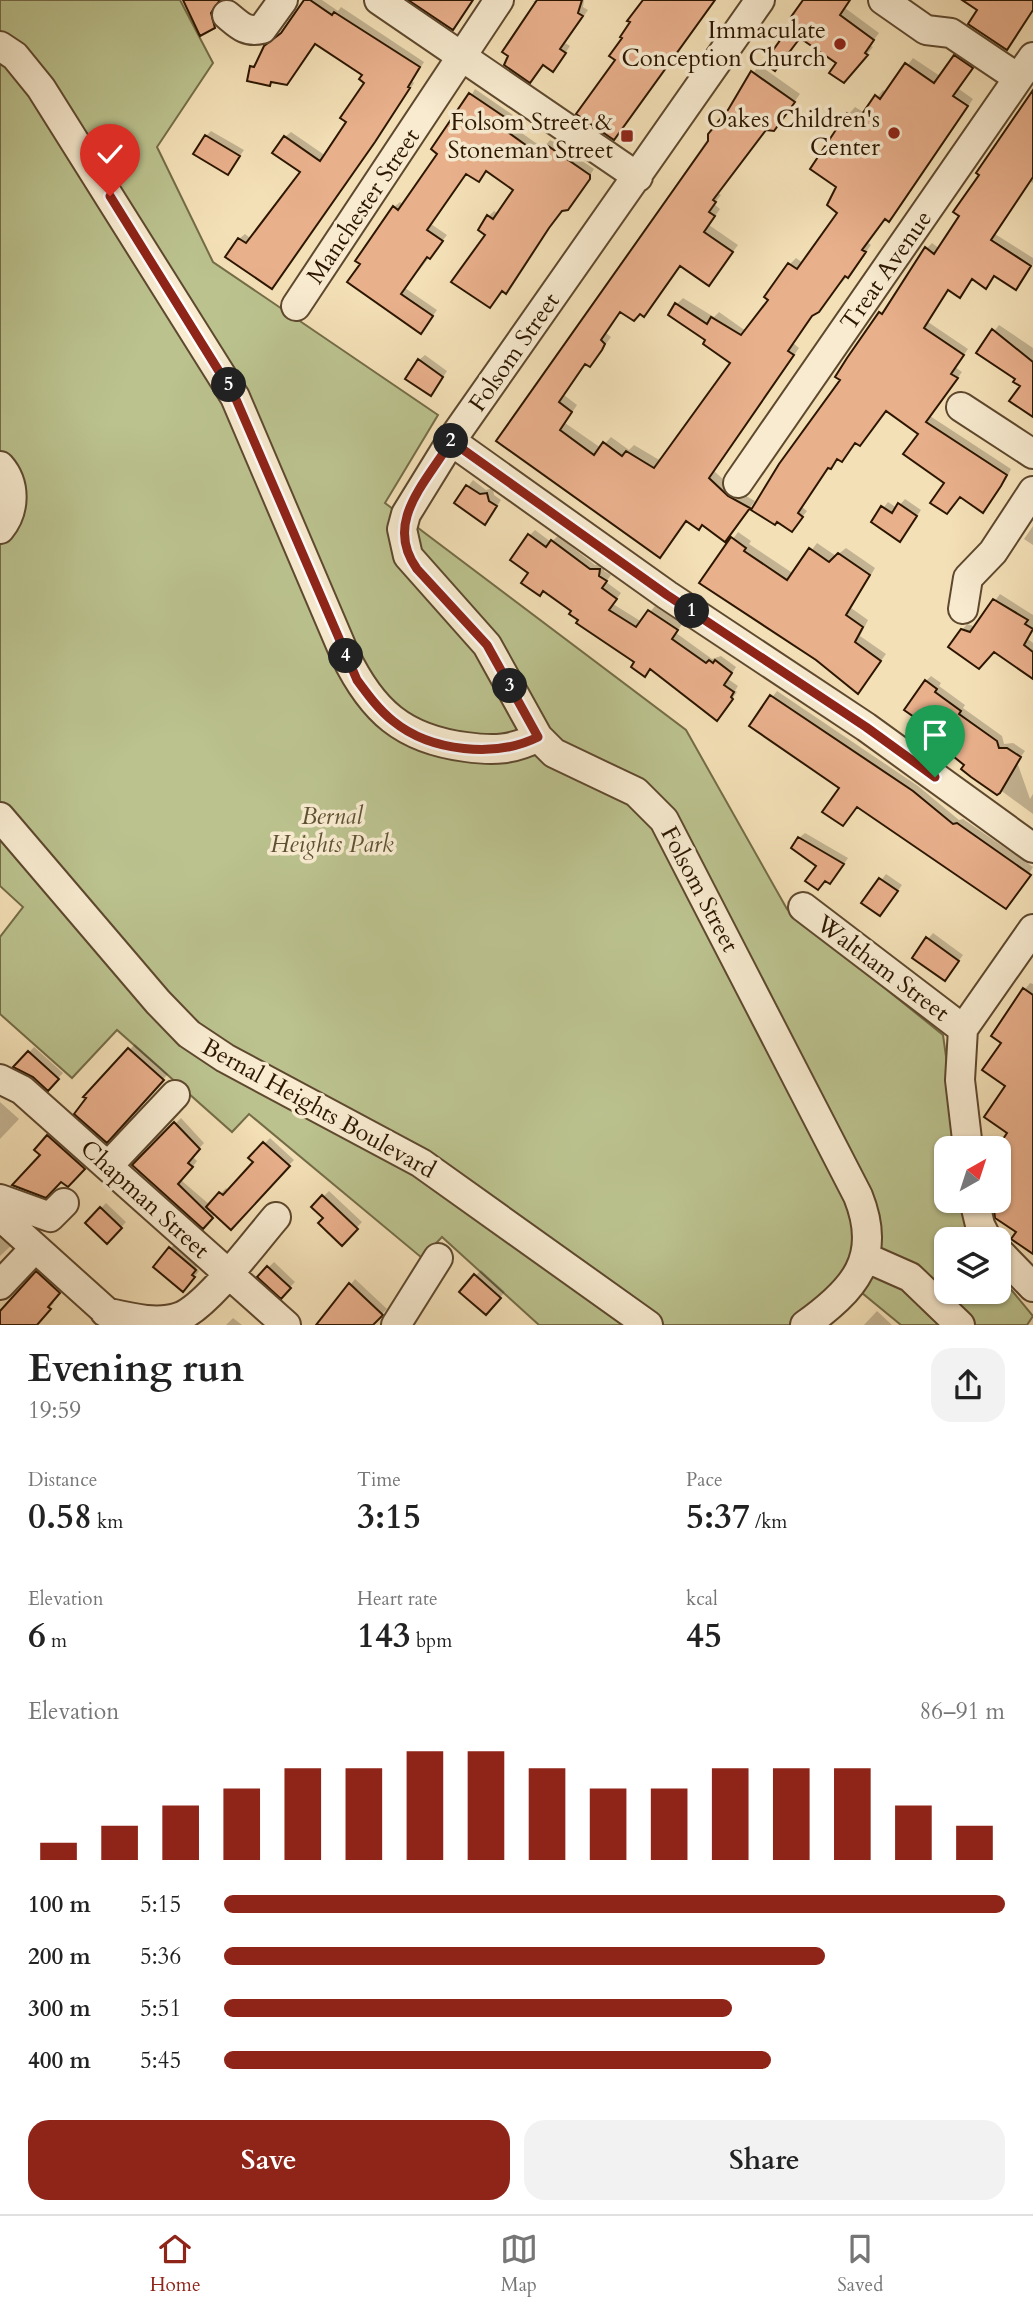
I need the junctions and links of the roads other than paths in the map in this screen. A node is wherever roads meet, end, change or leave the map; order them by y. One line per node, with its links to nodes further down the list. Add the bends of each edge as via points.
1 (283, 0): 6 (street, via 262,29 253,32)
2 (379, 0): 8 (street)
3 (499, 0): 8 (street, Manchester Street)
4 (760, 0): 10 (street, Folsom Street)
5 (883, 0): 9 (street, via 926,30 951,33)
6 (227, 15)
7 (0, 47): 20 (street, via 15,56 41,88 218,366 251,431 345,655 374,703 417,736 443,744 493,751)
8 (461, 57): 10 (street); 11 (street, Manchester Street)
9 (1026, 67): 16 (street, Treat Avenue)
10 (638, 177): 13 (street, Folsom Street)
11 (296, 306)
12 (961, 407): 14 (street)
13 (451, 441): 20 (street, Folsom Street, via 406,514 403,542 417,569 487,645); 22 (street)
14 (1033, 454)
15 (0, 466): 18 (street, via 9,479 12,501)
16 (738, 484)
17 (1033, 491): 19 (street, via 993,552 968,578)
18 (0, 529)
19 (963, 610)
20 (538, 737): 36 (street, Folsom Street, via 554,753 636,792 664,820 858,1196 864,1211)
21 (0, 817): 44 (street, Bernal Heights Boulevard, via 189,1034 421,1163)
22 (1033, 848)
23 (803, 907): 25 (street, Waltham Street)
24 (1033, 929): 25 (street)
25 (963, 1029): 28 (street, via 960,1080)
26 (0, 1079): 29 (street, Chapman Street, via 22,1090)
27 (175, 1095): 29 (street)
28 (967, 1136)
29 (108, 1166): 38 (street, Chapman Street)
30 (0, 1199): 31 (street, via 50,1217)
31 (64, 1203)
32 (0, 1216): 34 (street)
33 (276, 1217): 38 (street)
34 (34, 1248): 39 (street); 41 (street)
35 (438, 1258): 43 (street)
36 (867, 1258): 45 (street, via 853,1283 827,1310); 46 (street, via 910,1277)
37 (1011, 1264): 40 (street)
38 (228, 1273): 41 (street, via 178,1318); 42 (street, Chapman Street)
39 (0, 1285)
40 (1033, 1287)
41 (113, 1319)
42 (286, 1325)
43 (396, 1325)
44 (648, 1325)
45 (804, 1325)
46 (960, 1325)

